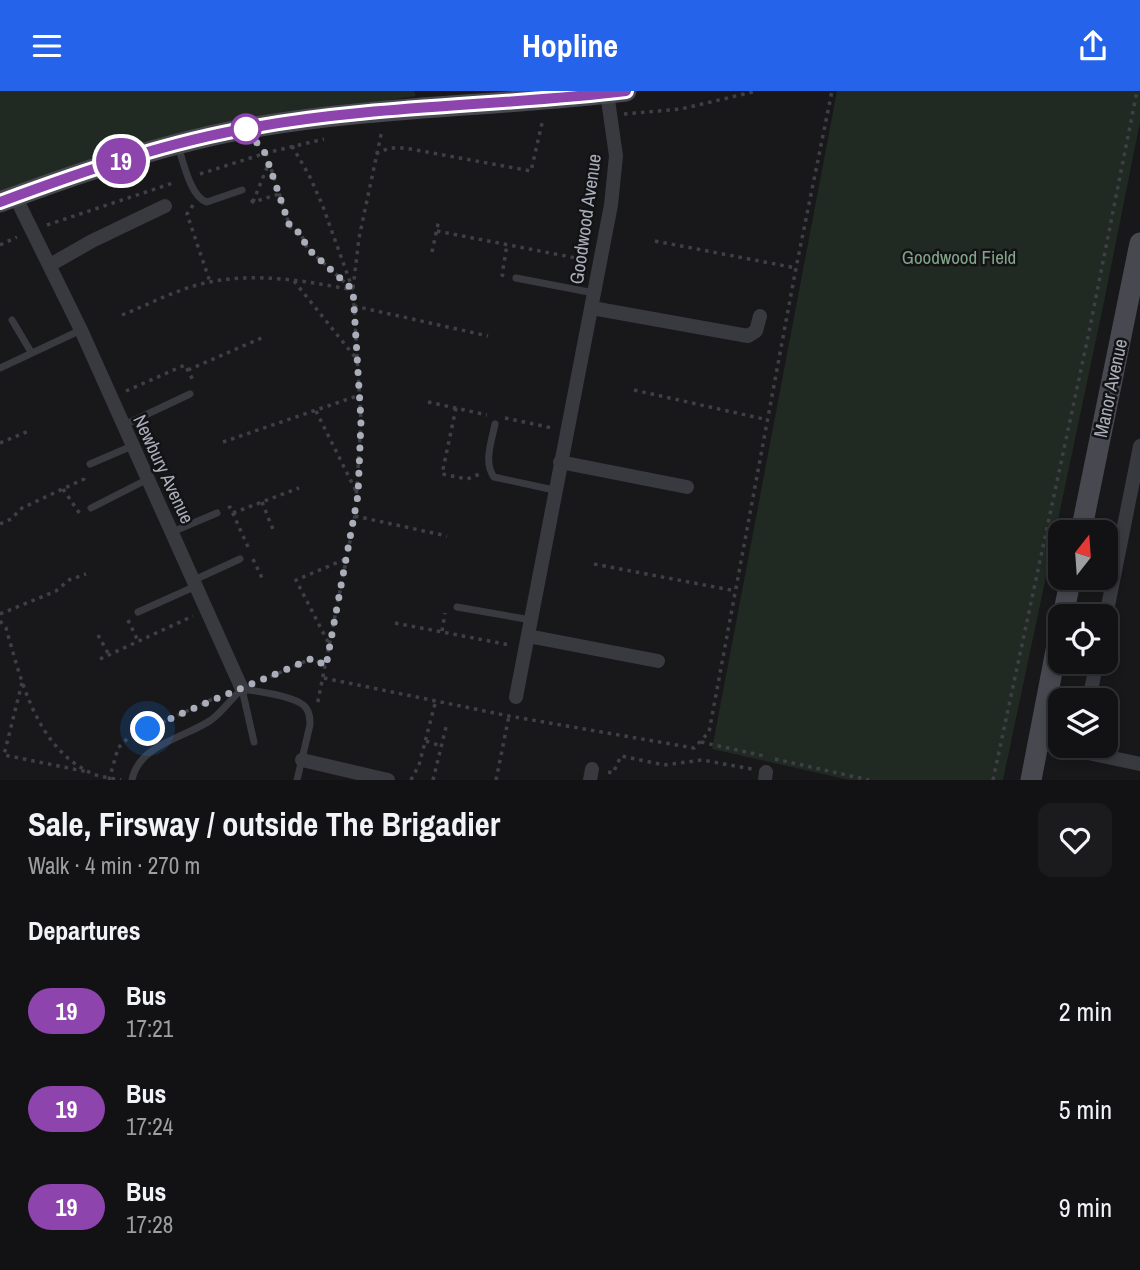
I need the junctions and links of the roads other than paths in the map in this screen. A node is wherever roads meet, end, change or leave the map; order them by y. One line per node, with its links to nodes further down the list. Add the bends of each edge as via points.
1 (617, 92): 2 (street, via 332,116 253,127); 10 (street, Goodwood Avenue, via 610,115 616,156 611,205)
2 (178, 145): 3 (lane, via 198,197 207,202); 4 (street)
3 (242, 190)
4 (8, 199): 7 (street, Newbury Avenue, via 33,229)
5 (165, 206): 7 (street)
6 (1140, 243): 8 (street, Manor Avenue)
7 (50, 265): 13 (street, Newbury Avenue)
8 (1137, 269): 28 (street, Manor Avenue)
9 (516, 278): 10 (lane)
10 (593, 300): 11 (street, Goodwood Avenue, via 748,336 756,331); 21 (street, Goodwood Avenue)
11 (760, 316)
12 (12, 320): 14 (lane)
13 (80, 330): 14 (lane); 18 (street, Newbury Avenue)
14 (31, 352): 15 (lane)
15 (0, 368)
16 (190, 394): 18 (lane)
17 (495, 424): 25 (lane, via 488,463 494,477)
18 (122, 426): 19 (street, Newbury Avenue)
19 (132, 446): 22 (lane); 23 (street, Newbury Avenue)
20 (1140, 446): 32 (street)
21 (561, 462): 24 (street); 25 (street, Goodwood Avenue)
22 (90, 464)
23 (148, 479): 26 (lane); 29 (street, Newbury Avenue)
24 (687, 487)
25 (554, 490): 35 (street, Goodwood Avenue)
26 (91, 508)
27 (216, 513): 29 (lane)
28 (1084, 520)
29 (172, 532): 31 (street, Newbury Avenue)
30 (240, 559): 31 (lane)
31 (195, 583): 34 (lane); 39 (street, Newbury Avenue)
32 (1108, 604)
33 (457, 607): 35 (lane)
34 (138, 612)
35 (531, 620): 36 (street, Goodwood Avenue)
36 (527, 642): 37 (street); 40 (street, Goodwood Avenue)
37 (658, 661)
38 (1051, 674): 42 (street)
39 (242, 689): 41 (lane); 45 (lane, via 302,704 310,715); 47 (lane, via 212,720 142,758)
40 (516, 697)
41 (254, 742)
42 (1037, 742): 43 (street); 50 (street)
43 (1048, 744)
44 (1118, 758): 46 (street)
45 (302, 760): 48 (lane); 49 (street)
46 (1140, 764)
47 (132, 780)
48 (297, 780)
49 (388, 780)
50 (1031, 780)

